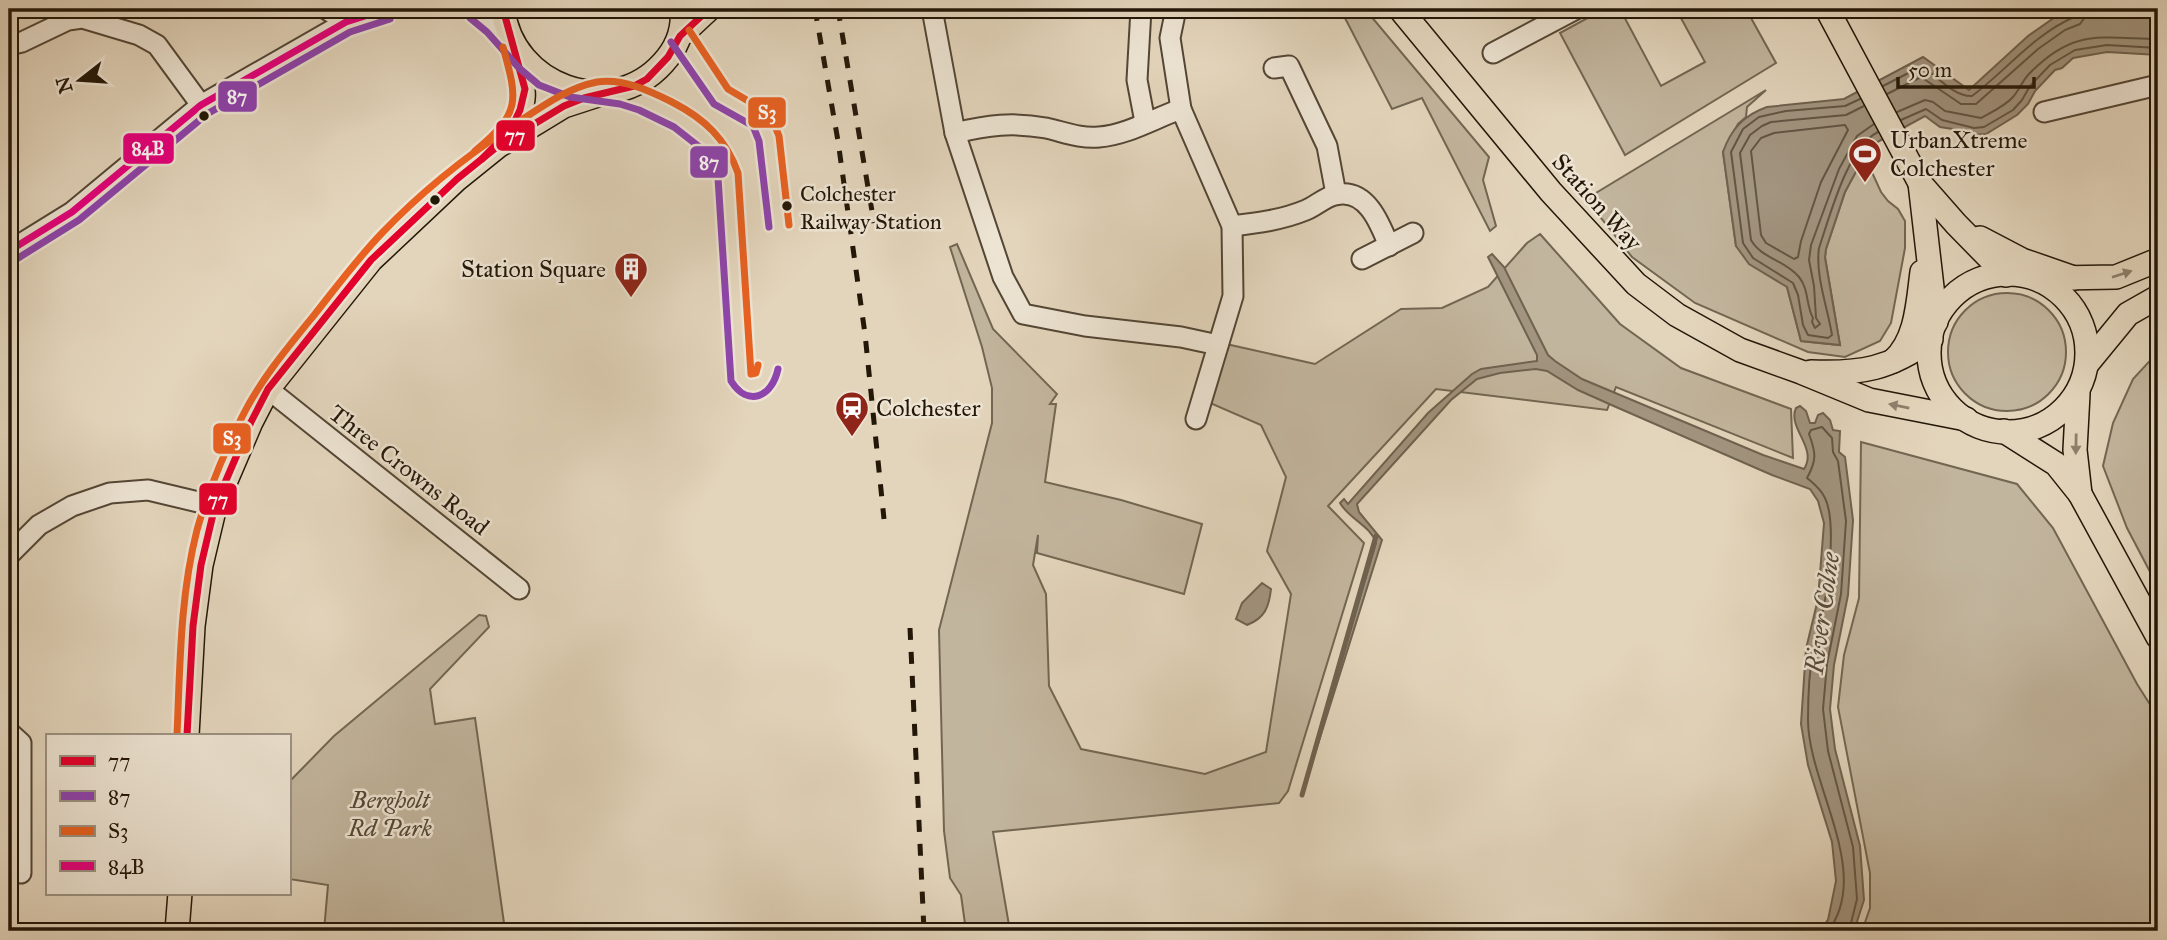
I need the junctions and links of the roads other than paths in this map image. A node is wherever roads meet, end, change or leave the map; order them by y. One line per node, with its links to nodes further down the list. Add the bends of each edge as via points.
1 (326, 9): 13 (street)
2 (387, 9): 13 (street)
3 (476, 9): 15 (street)
4 (503, 9): 15 (main road)
5 (709, 9): 14 (main road)
6 (932, 9): 25 (street)
7 (1140, 9): 24 (street, via 1138,80)
8 (1176, 9): 22 (street, via 1170,38)
9 (1400, 9): 45 (main road, Station Way, via 1550,192 1636,284 1677,315 1740,351)
10 (1576, 9): 17 (street)
11 (1827, 9): 27 (main road)
12 (682, 11): 14 (main road)
13 (346, 22): 21 (street)
14 (680, 36): 20 (main road, via 668,57 646,79)
15 (513, 44): 20 (main road, via 546,78 569,87); 26 (main road, via 524,98 517,120)
16 (9, 45): 21 (street, via 82,18 128,32 157,45)
17 (1493, 53)
18 (1274, 68): 28 (street, via 1289,65 1328,146)
19 (2158, 85): 23 (street)
20 (607, 92): 26 (main road, via 564,106)
21 (201, 105): 34 (street, via 72,212)
22 (1181, 109): 24 (street); 30 (street)
23 (2044, 112)
24 (1144, 122): 25 (street, via 1100,138 1019,124 987,125)
25 (955, 134): 42 (street, via 1003,277 1023,314)
26 (498, 146): 46 (main road, via 371,260)
27 (1920, 183): 29 (main road); 32 (main road)
28 (1336, 194): 30 (street, via 1285,217); 33 (street, via 1355,196 1369,206)
29 (1956, 224): 37 (main road); 38 (main road, via 2022,260)
30 (1231, 226): 42 (street, via 1233,296)
31 (1413, 233): 33 (street)
32 (1925, 243): 41 (main road, via 1930,259); 43 (main road, via 1913,328)
33 (1389, 246): 35 (street)
34 (9, 251)
35 (1362, 259)
36 (2158, 260): 38 (main road, one-way to 36, via 2116,277)
37 (2006, 275): 39 (main road); 41 (main road, via 1963,289 1946,305)
38 (2074, 278): 39 (main road)
39 (2034, 279): 44 (main road, via 2074,310 2085,340)
40 (2158, 297): 44 (main road, via 2128,314)
41 (1933, 330): 43 (main road, Station Way, via 1906,357); 49 (main road, via 1930,362 1934,380 1949,404)
42 (1218, 345): 48 (street)
43 (1890, 363): 45 (main road, Station Way, via 1845,374)
44 (2087, 364): 47 (main road)
45 (1801, 372): 49 (main road, Station Way, one-way to 45, via 1869,400)
46 (268, 389): 52 (main road); 54 (street, Three Crowns Road)
47 (2078, 394): 50 (main road, via 2045,423); 51 (main road, one-way to 51, via 2075,450)
48 (1196, 419)
49 (1966, 419): 50 (main road)
50 (2004, 431): 51 (main road, via 2056,464)
51 (2080, 494): 55 (main road)
52 (215, 506): 53 (street, via 148,491 110,493 72,506 39,525); 57 (main road, via 193,626)
53 (9, 555)
54 (519, 589)
55 (2158, 637)
56 (9, 732): 58 (street, via 21,743)
57 (187, 734)
58 (21, 873)
59 (180, 894): 60 (main road)
60 (177, 931)

